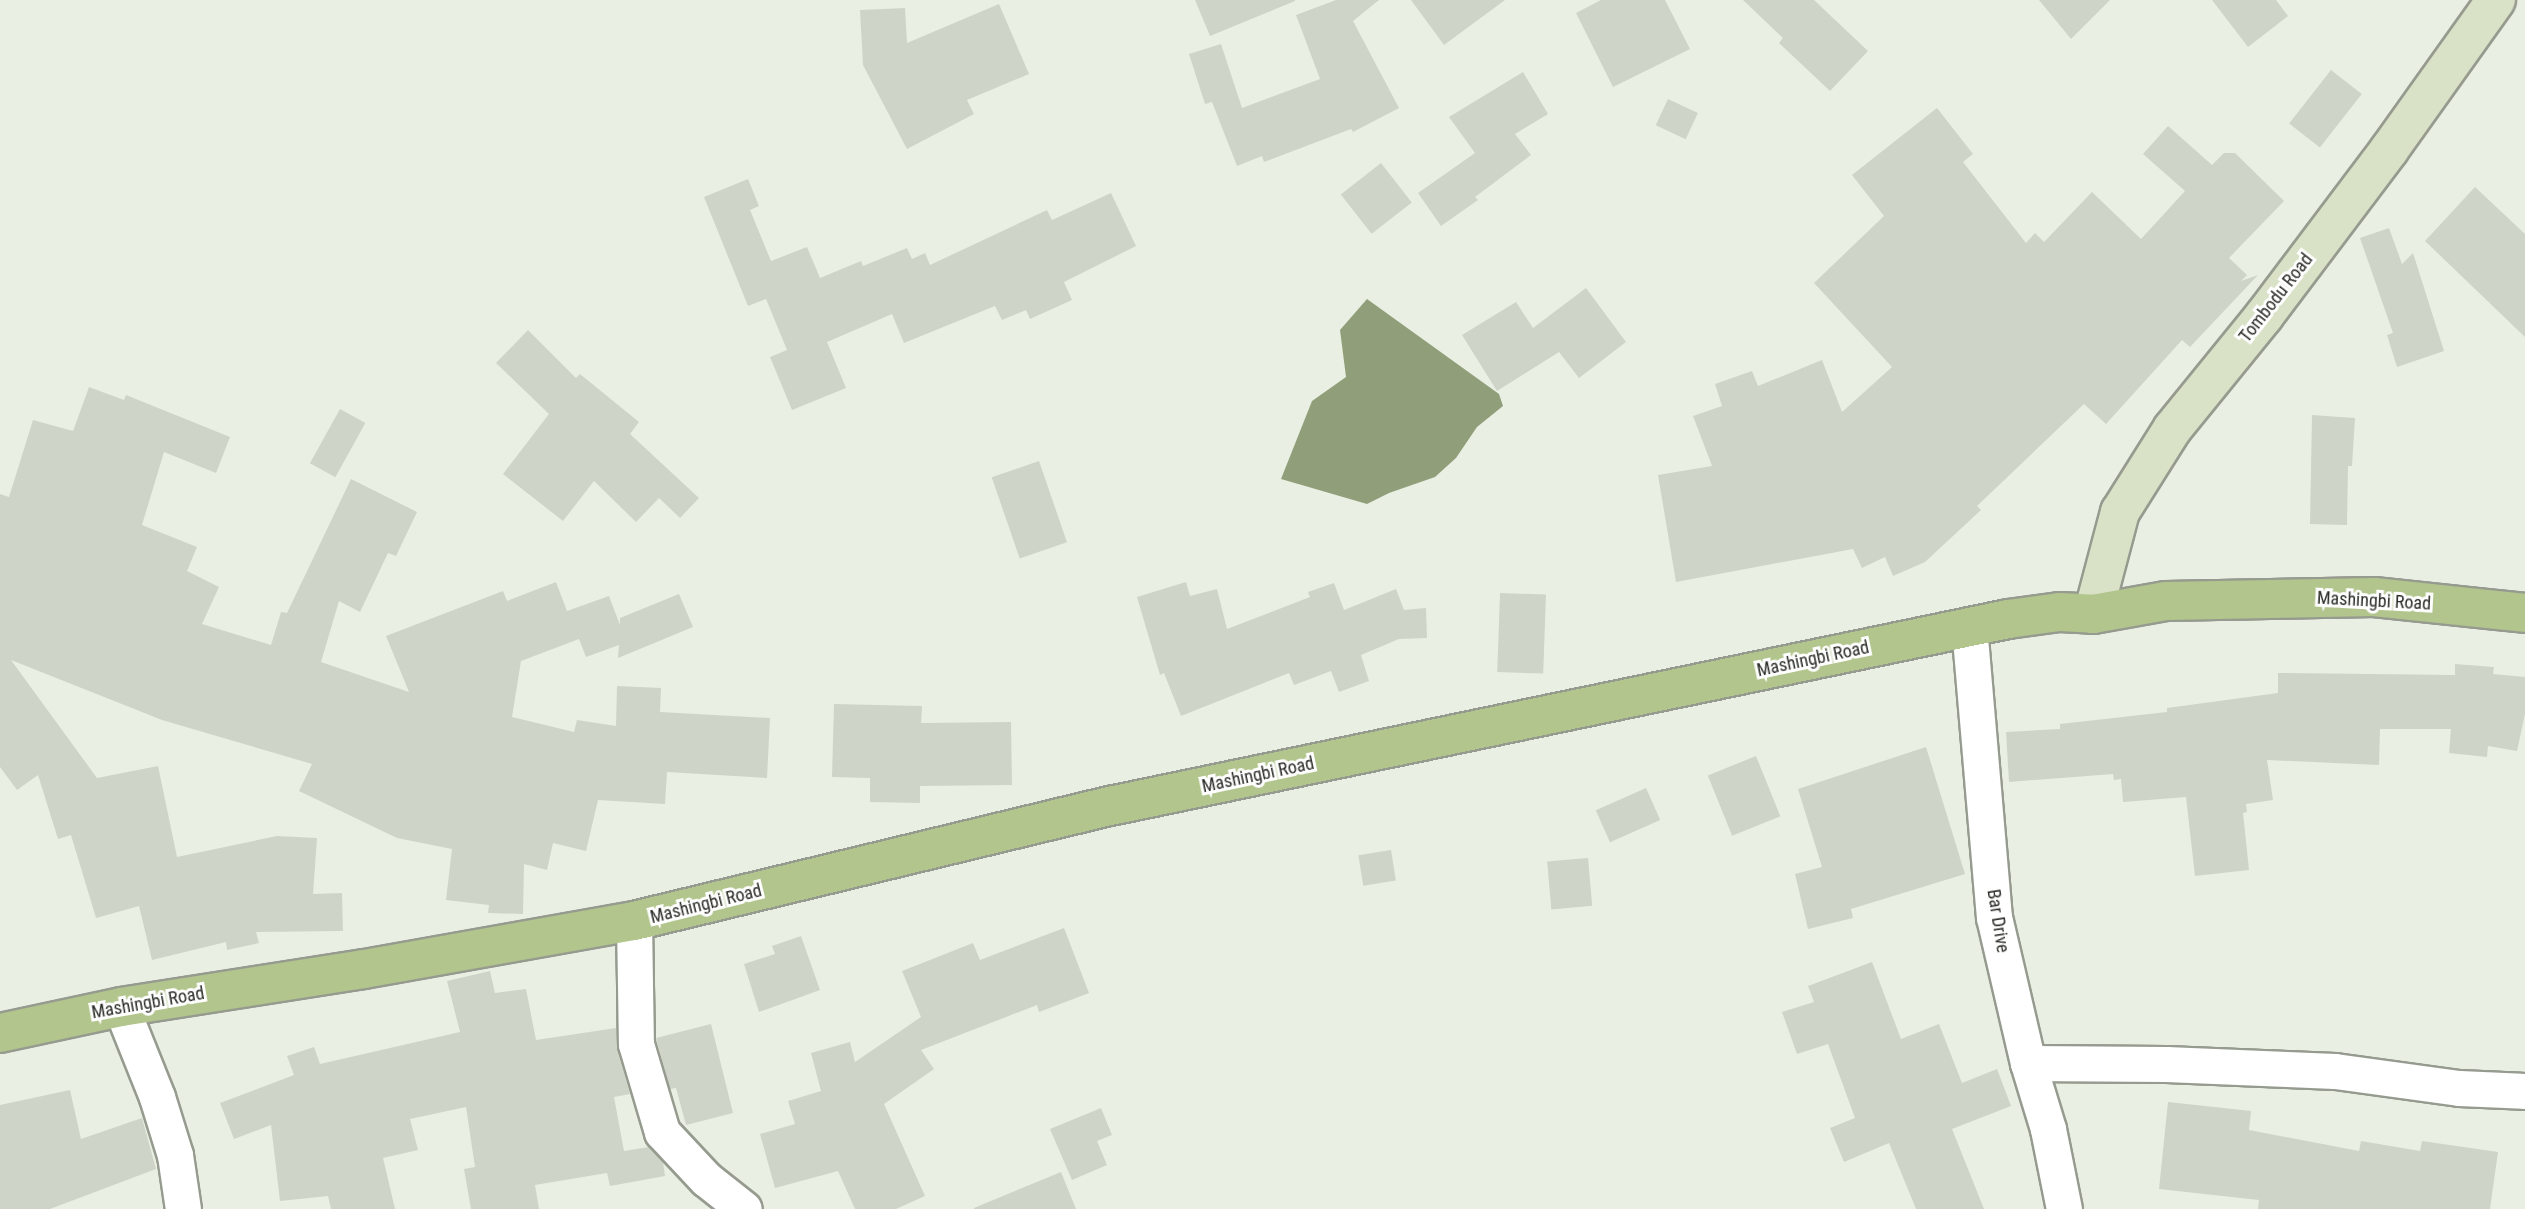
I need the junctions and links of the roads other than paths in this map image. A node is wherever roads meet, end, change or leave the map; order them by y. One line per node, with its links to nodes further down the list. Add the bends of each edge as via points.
1 (2496, 0): 3 (main road, Tombodu Road, via 2264,316 2173,428 2120,512)
2 (2525, 613): 3 (main road, Mashingbi Road, via 2374,597 2166,601)
3 (2093, 614): 4 (main road, Mashingbi Road, via 2060,612)
4 (1969, 626): 5 (main road, Mashingbi Road, via 1110,806); 8 (street, Bar Drive, via 1994,917)
5 (634, 921): 6 (main road, Mashingbi Road); 11 (street, via 636,1044 662,1132 706,1179)
6 (121, 1007): 7 (main road, Mashingbi Road); 10 (street, via 158,1097 175,1155)
7 (0, 1033)
8 (2028, 1063): 9 (street, via 2335,1071 2459,1088); 12 (street, Bar Drive, via 2048,1129)
9 (2525, 1091)
10 (183, 1209)
11 (744, 1209)
12 (2064, 1209)

